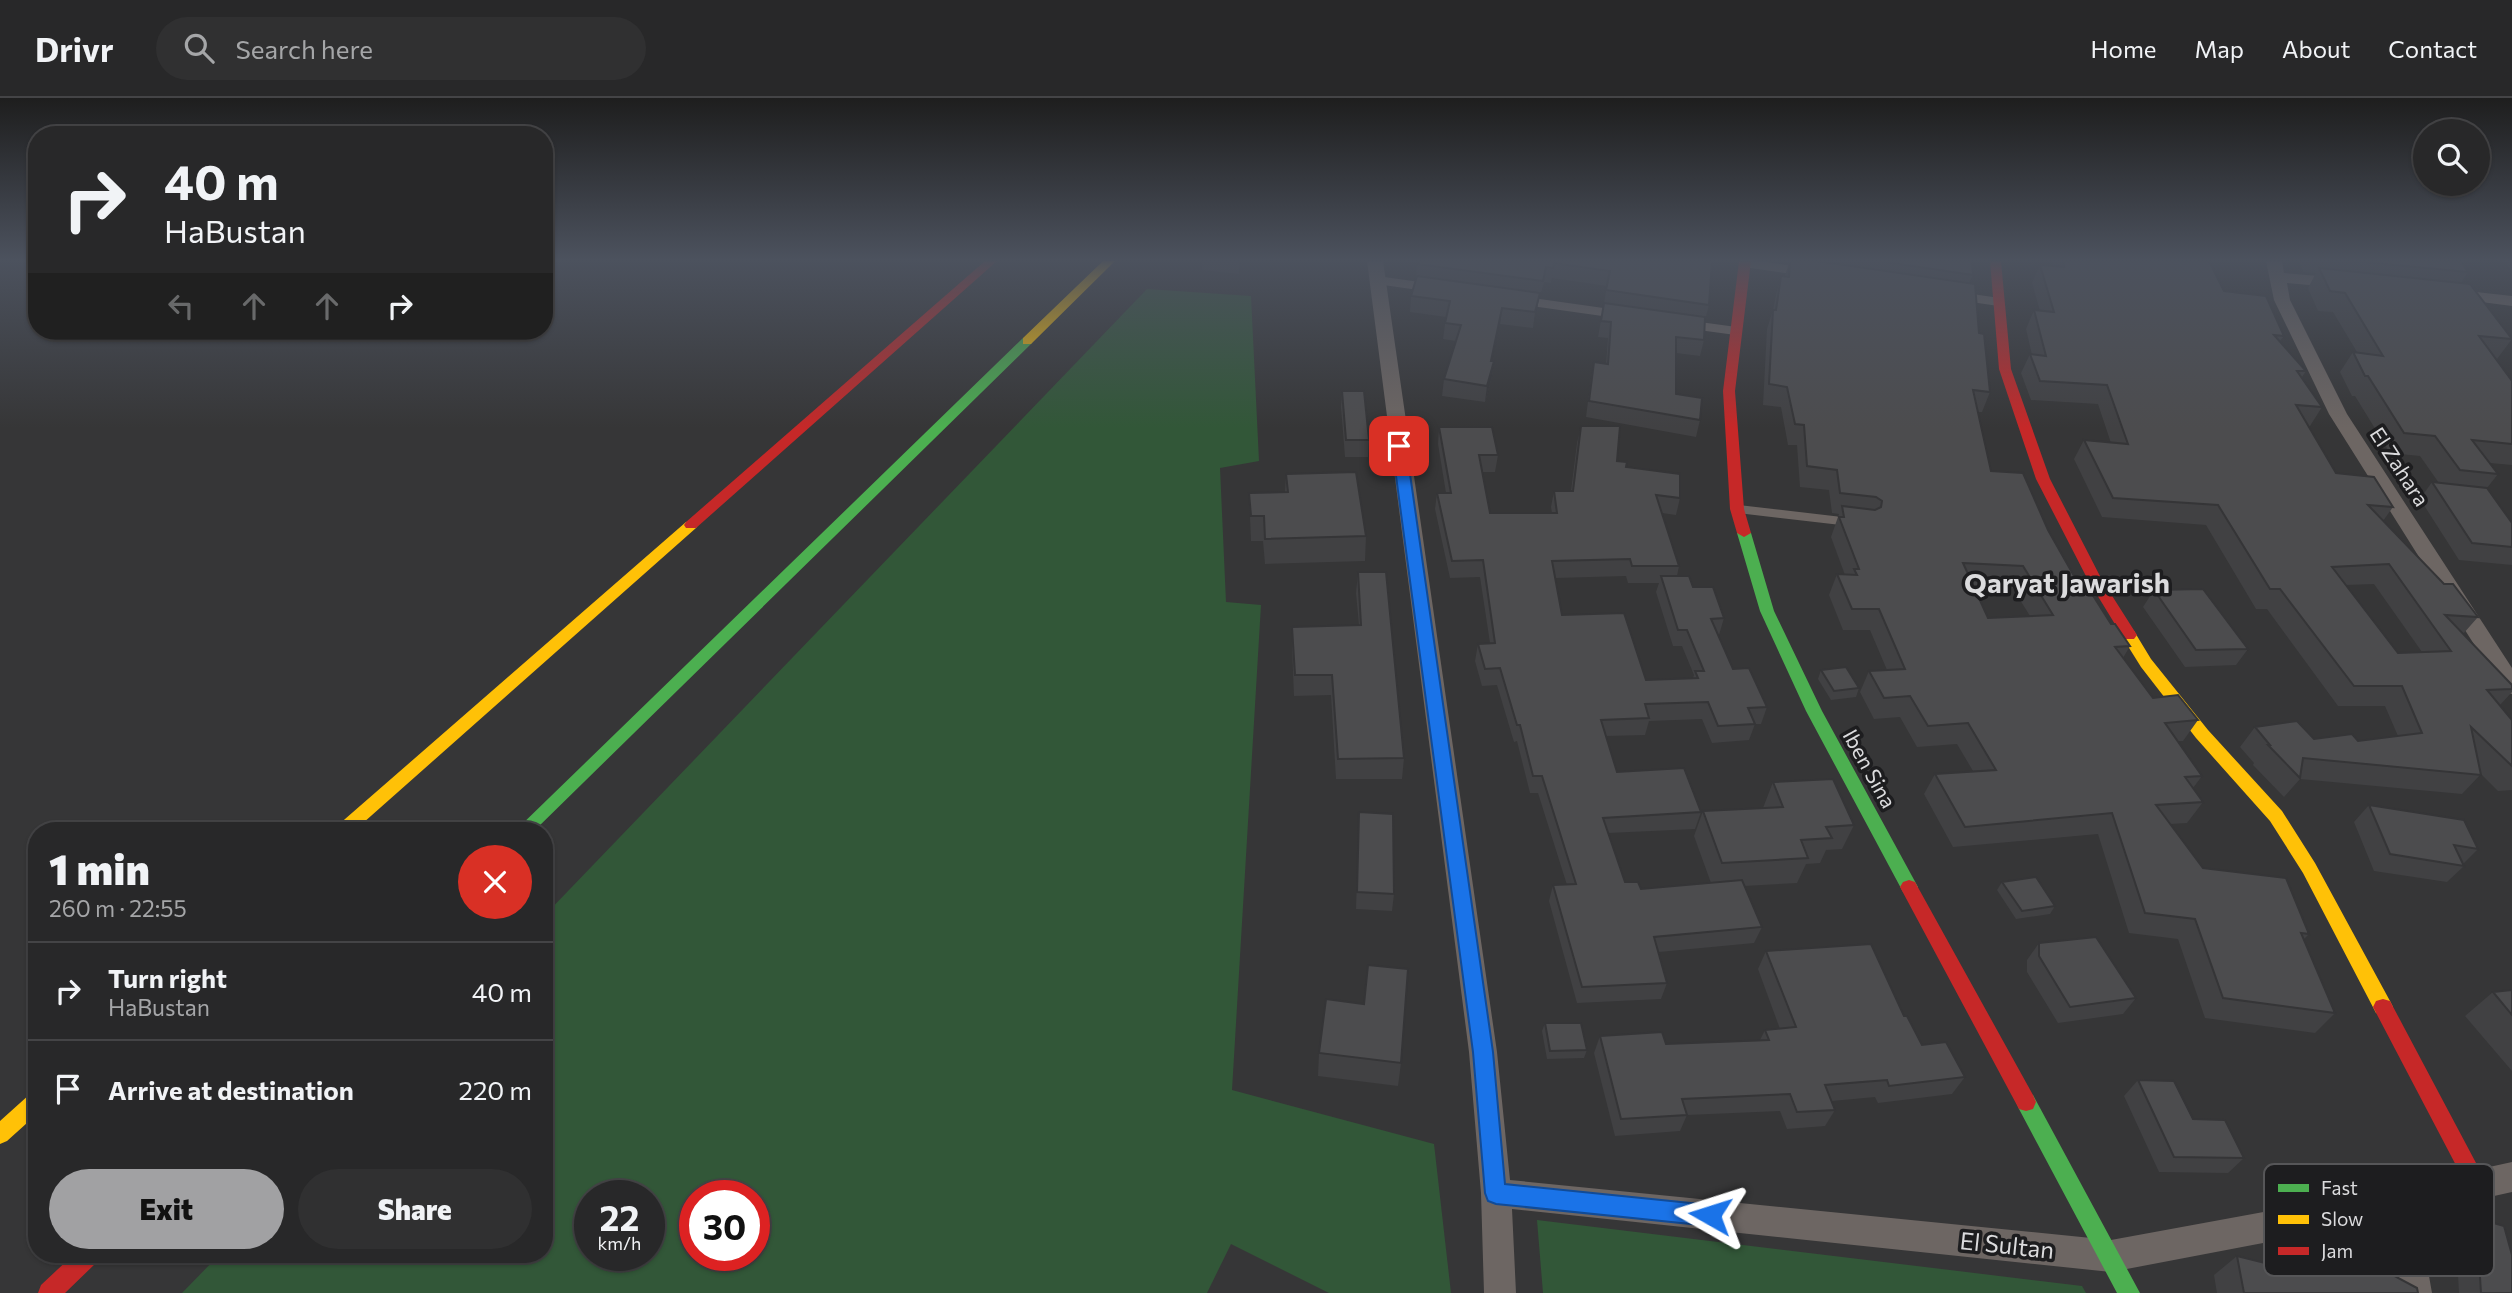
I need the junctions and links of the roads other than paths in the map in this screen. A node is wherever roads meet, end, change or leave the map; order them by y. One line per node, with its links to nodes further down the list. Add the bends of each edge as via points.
1 (928, 317): 12 (main road)
2 (1052, 317): 13 (main road)
3 (1382, 317): 19 (street, via 1483,1052)
4 (1738, 317): 8 (main road, Iben Sina)
5 (2000, 317): 16 (main road, via 2005,369 2043,479 2095,580 2146,663 2276,816 2309,868)
6 (2290, 317): 11 (street, El Zahara, via 2338,414)
7 (1681, 324): 8 (lane)
8 (1736, 331): 9 (main road, Iben Sina, via 1729,391)
9 (1737, 509): 10 (lane); 21 (main road, Iben Sina, via 1767,611 1814,711)
10 (1867, 524)
11 (2510, 681)
12 (353, 822)
13 (532, 822)
14 (28, 1109): 15 (main road)
15 (0, 1134)
16 (2466, 1164)
17 (2512, 1177): 18 (street, El Sultan)
18 (2494, 1181)
19 (1496, 1193): 21 (street, El Sultan); 24 (street)
20 (2264, 1227): 21 (street, El Sultan)
21 (2111, 1256): 25 (main road, Iben Sina)
22 (80, 1263): 23 (main road)
23 (49, 1293)
24 (1500, 1293)
25 (2129, 1293)

